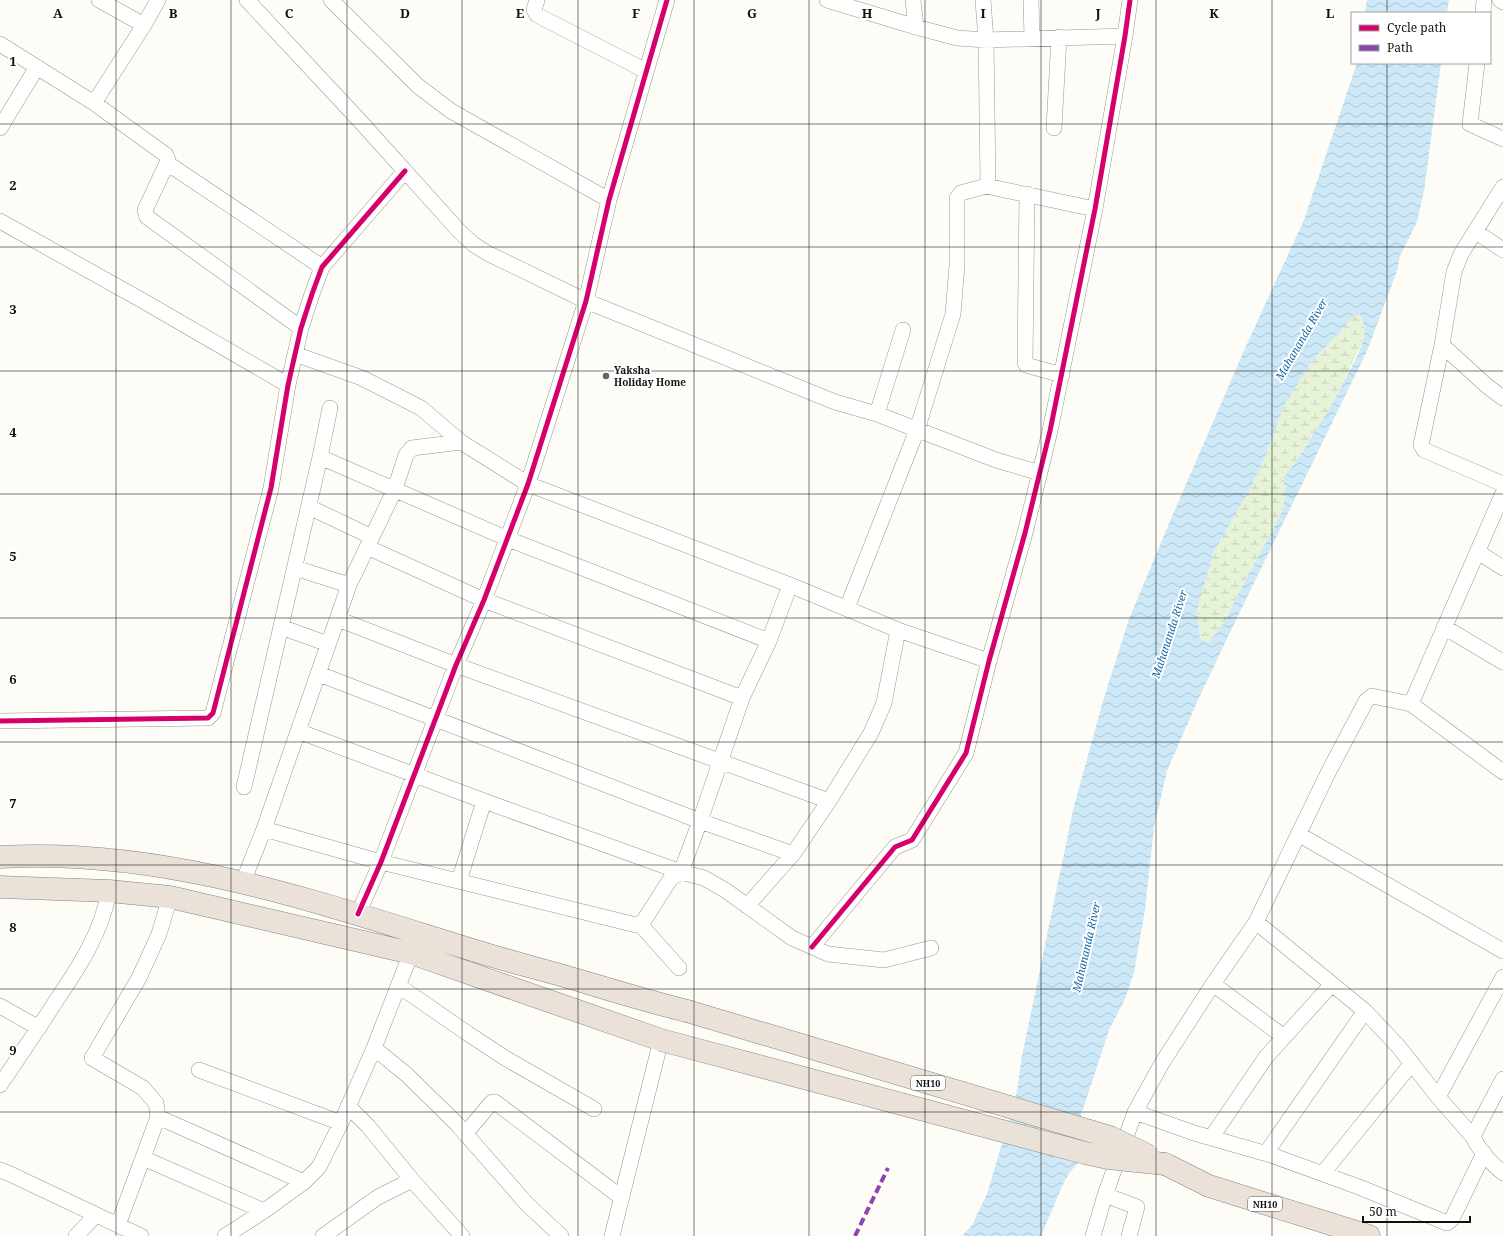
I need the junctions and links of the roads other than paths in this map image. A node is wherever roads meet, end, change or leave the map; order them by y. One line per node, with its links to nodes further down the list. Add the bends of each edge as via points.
1 (99, 0): 16 (street)
2 (158, 0): 16 (street)
3 (247, 0): 31 (street)
4 (331, 0): 35 (street, via 418,86 445,107)
5 (538, 0): 25 (street, via 534,10 537,15)
6 (667, 0): 25 (street)
7 (827, 0): 17 (street)
8 (913, 0): 17 (street)
9 (983, 0): 21 (street)
10 (1031, 0): 20 (street)
11 (1130, 0): 18 (street)
12 (1484, 0): 15 (street)
13 (1500, 0): 14 (street)
14 (1503, 2)
15 (1483, 12)
16 (144, 25): 26 (street)
17 (916, 27): 21 (street, via 958,38)
18 (1125, 36): 19 (street); 36 (street)
19 (1059, 37): 20 (street); 28 (street)
20 (1032, 38): 21 (street)
21 (986, 40): 32 (street)
22 (0, 44): 24 (street)
23 (1477, 64): 29 (street, via 1470,124)
24 (37, 67): 26 (street); 27 (street)
25 (646, 71): 35 (street)
26 (94, 103): 30 (street, via 166,155)
27 (0, 128)
28 (1054, 128)
29 (1503, 139)
30 (168, 164): 40 (street); 42 (street, via 145,210 147,217)
31 (405, 172): 40 (street); 41 (street, via 474,244 487,253)
32 (986, 186): 34 (street); 51 (street, via 961,193 957,198 957,265 953,314)
33 (1503, 187): 38 (street)
34 (1027, 194): 36 (street); 46 (street, via 1025,363)
35 (608, 200): 41 (street)
36 (1095, 209): 46 (street)
37 (0, 221): 47 (street)
38 (1475, 232): 39 (street); 44 (street, via 1461,254 1454,272)
39 (1503, 250)
40 (322, 267): 42 (street)
41 (586, 301): 50 (street, via 835,402); 55 (street)
42 (301, 328): 45 (street)
43 (903, 330): 50 (street)
44 (1442, 345): 48 (street); 56 (street, via 1422,448)
45 (295, 354): 47 (street); 52 (street, via 362,378 421,408)
46 (1062, 375): 54 (street)
47 (288, 385): 82 (street, via 271,488 213,714 208,718)
48 (1503, 398)
49 (330, 408): 53 (street)
50 (876, 414): 51 (street)
51 (917, 430): 54 (street, via 996,460); 68 (street)
52 (461, 442): 55 (street); 57 (street, via 409,450)
53 (320, 457): 57 (street); 59 (street)
54 (1040, 473): 75 (street)
55 (528, 484): 60 (street); 66 (street)
56 (1503, 484)
57 (395, 489): 60 (street); 61 (street)
58 (1503, 493): 62 (street)
59 (309, 507): 61 (street); 63 (street)
60 (508, 539): 67 (street); 73 (street)
61 (369, 542): 65 (street); 67 (street)
62 (1478, 552): 64 (street); 71 (street)
63 (294, 568): 65 (street); 70 (street)
64 (1503, 568)
65 (349, 585): 69 (street)
66 (790, 585): 68 (street); 73 (street)
67 (484, 600): 77 (street); 79 (street)
68 (847, 608): 72 (street)
69 (338, 619): 74 (street); 77 (street)
70 (281, 627): 74 (street); 87 (street)
71 (1444, 627): 76 (street); 80 (street)
72 (898, 630): 75 (street); 89 (street, via 884,703 871,733)
73 (769, 641): 79 (street)
74 (328, 644): 78 (street)
75 (989, 661): 106 (street, via 966,753 961,762 912,840 895,847)
76 (1503, 662)
77 (456, 665): 81 (street); 84 (street)
78 (319, 674): 81 (street); 83 (street)
79 (742, 698): 84 (street)
80 (1412, 704): 85 (street); 92 (street, via 1372,696 1366,701)
81 (436, 719): 86 (street); 90 (street)
82 (0, 721)
83 (298, 731): 86 (street); 91 (street)
84 (720, 762): 89 (street); 90 (street)
85 (1503, 772)
86 (415, 775): 88 (street); 95 (street)
87 (244, 787)
88 (484, 801): 96 (street); 97 (street)
89 (830, 801): 93 (street)
90 (700, 821): 93 (street); 96 (street)
91 (264, 829): 95 (street); 98 (street)
92 (1298, 834): 104 (street); 108 (street)
93 (793, 854): 102 (street)
94 (0, 857): 98 (highway, NH10, via 49,856 142,862)
95 (381, 862): 97 (street); 103 (street)
96 (681, 872): 102 (street, via 704,878); 105 (street, via 671,878)
97 (459, 881): 105 (street)
98 (243, 882): 103 (highway, NH10)
99 (0, 887): 100 (highway)
100 (110, 891): 101 (highway); 117 (street, via 107,908 95,938)
101 (170, 897): 109 (highway); 129 (street, via 159,934 139,978 92,1058 142,1088 156,1103)
102 (747, 906): 106 (street, via 792,938)
103 (358, 914): 137 (highway, NH10, bridge, via 499,958 1110,1137)
104 (1256, 922): 112 (street); 113 (street)
105 (640, 924): 110 (street)
106 (812, 947): 107 (street, via 828,954 884,960)
107 (931, 948)
108 (1503, 951)
109 (411, 953): 114 (street); 119 (highway)
110 (679, 968)
111 (1503, 977): 125 (street)
112 (1213, 984): 118 (street); 128 (street, via 1154,1076)
113 (1332, 984): 116 (street); 118 (street)
114 (399, 986): 120 (street); 127 (street, via 499,1054)
115 (0, 1006): 117 (street)
116 (1365, 1010): 121 (street); 134 (street)
117 (39, 1028): 124 (street)
118 (1284, 1037): 132 (street, via 1266,1057)
119 (661, 1040): 137 (highway, bridge, via 1085,1153); 144 (street)
120 (374, 1048): 126 (street); 131 (street, via 406,1075)
121 (1412, 1062): 125 (street); 140 (street)
122 (199, 1070): 130 (street)
123 (1503, 1079): 133 (street)
124 (0, 1085)
125 (1438, 1098): 133 (street)
126 (348, 1106): 130 (street); 141 (street, via 368,1126)
127 (594, 1108)
128 (1135, 1112): 132 (street); 143 (street)
129 (158, 1117): 136 (street); 142 (street)
130 (341, 1123): 142 (street, via 319,1167)
131 (465, 1134): 144 (street, via 492,1102 495,1102); 153 (street, via 526,1203)
132 (1211, 1138): 134 (street)
133 (1474, 1138): 135 (street)
134 (1266, 1153): 140 (street)
135 (1484, 1153): 139 (street); 140 (street, via 1452,1219 1447,1223)
136 (143, 1158): 145 (street); 147 (street)
137 (1165, 1164): 157 (highway, NH10, via 1209,1186)
138 (0, 1170): 146 (street)
139 (1502, 1170)
140 (1323, 1173)
141 (412, 1180): 151 (street, via 378,1197); 152 (street)
142 (304, 1182): 145 (street)
143 (1105, 1195): 155 (street); 156 (street, via 1137,1207)
144 (622, 1198): 154 (street)
145 (264, 1211): 150 (street)
146 (96, 1215): 147 (street); 149 (street)
147 (118, 1225): 148 (street)
148 (137, 1235)
149 (76, 1236)
150 (225, 1236)
151 (323, 1236)
152 (462, 1236)
153 (561, 1236)
154 (612, 1236)
155 (1093, 1236)
156 (1129, 1236)
157 (1368, 1236)

